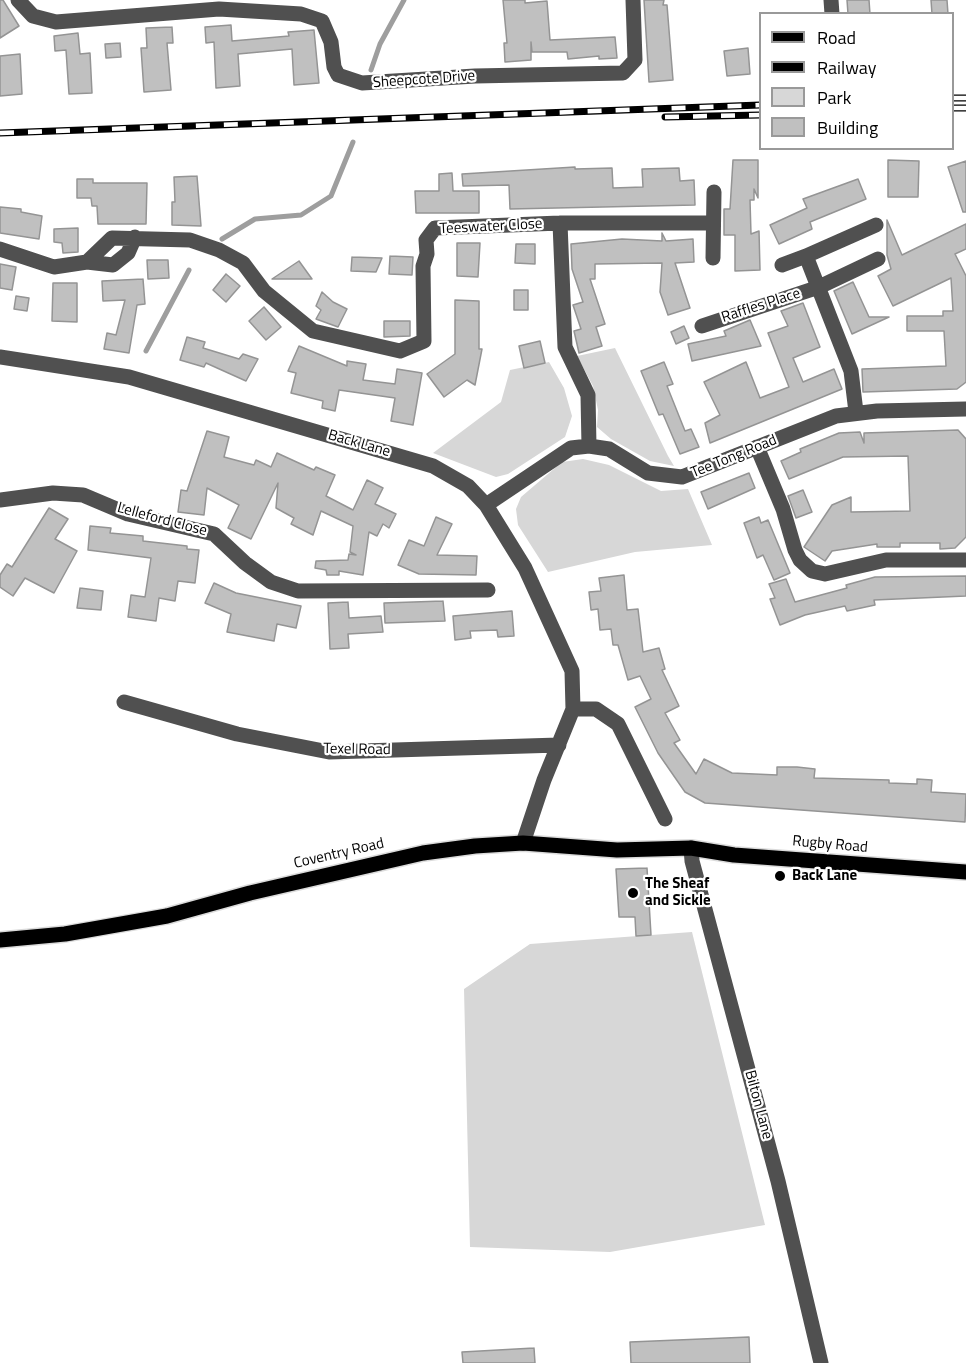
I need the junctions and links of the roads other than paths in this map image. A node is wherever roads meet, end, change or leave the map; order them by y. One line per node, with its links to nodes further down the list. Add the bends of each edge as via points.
1 (18, 0): 2 (street, Sheepcote Drive, via 33,15 56,22 197,10 301,14 322,21 339,75 362,83 623,73 635,60)
2 (633, 0)
3 (714, 192): 4 (street)
4 (712, 223): 5 (street, Teeswater Close); 9 (street)
5 (560, 224): 7 (street, Teeswater Close, via 435,228 426,240 423,266 424,341 400,351 313,331 264,291 243,263 190,240 112,238 87,262 54,267); 17 (street, Teeswater Close, via 565,347 588,395)
6 (876, 225): 8 (street)
7 (0, 249)
8 (806, 255): 11 (street); 12 (street)
9 (713, 258)
10 (878, 259): 12 (street, Raffles Place)
11 (782, 265)
12 (819, 287): 13 (street, Raffles Place); 16 (street, Raffles Place, via 851,371)
13 (702, 326)
14 (0, 357): 20 (street, Back Lane, via 129,376 434,466 468,486)
15 (966, 409): 16 (street, Tee Tong Road)
16 (856, 412): 18 (street, Tee Tong Road)
17 (589, 446): 18 (street, Tee Tong Road, via 609,449 648,473 682,477); 20 (street, via 570,448)
18 (757, 447): 21 (street, via 795,550 812,571 825,574 886,560)
19 (0, 500): 22 (street, Lelleford Close, via 53,493 83,495 128,514 214,534 271,582 298,591)
20 (486, 505): 24 (street, Back Lane, via 525,568 572,671)
21 (966, 560)
22 (488, 590)
23 (124, 702): 25 (street, Texel Road, via 237,734 329,752)
24 (573, 709): 25 (street, Back Lane); 26 (street, via 597,709 618,724)
25 (559, 745): 27 (street, Back Lane)
26 (665, 819)
27 (523, 843): 28 (main road, Coventry Road, via 617,849); 30 (main road, Coventry Road, via 423,853 167,916 65,934)
28 (691, 848): 29 (main road, Rugby Road, via 734,855); 31 (street, Bilton Lane)
29 (966, 872)
30 (0, 940)
31 (821, 1363)

